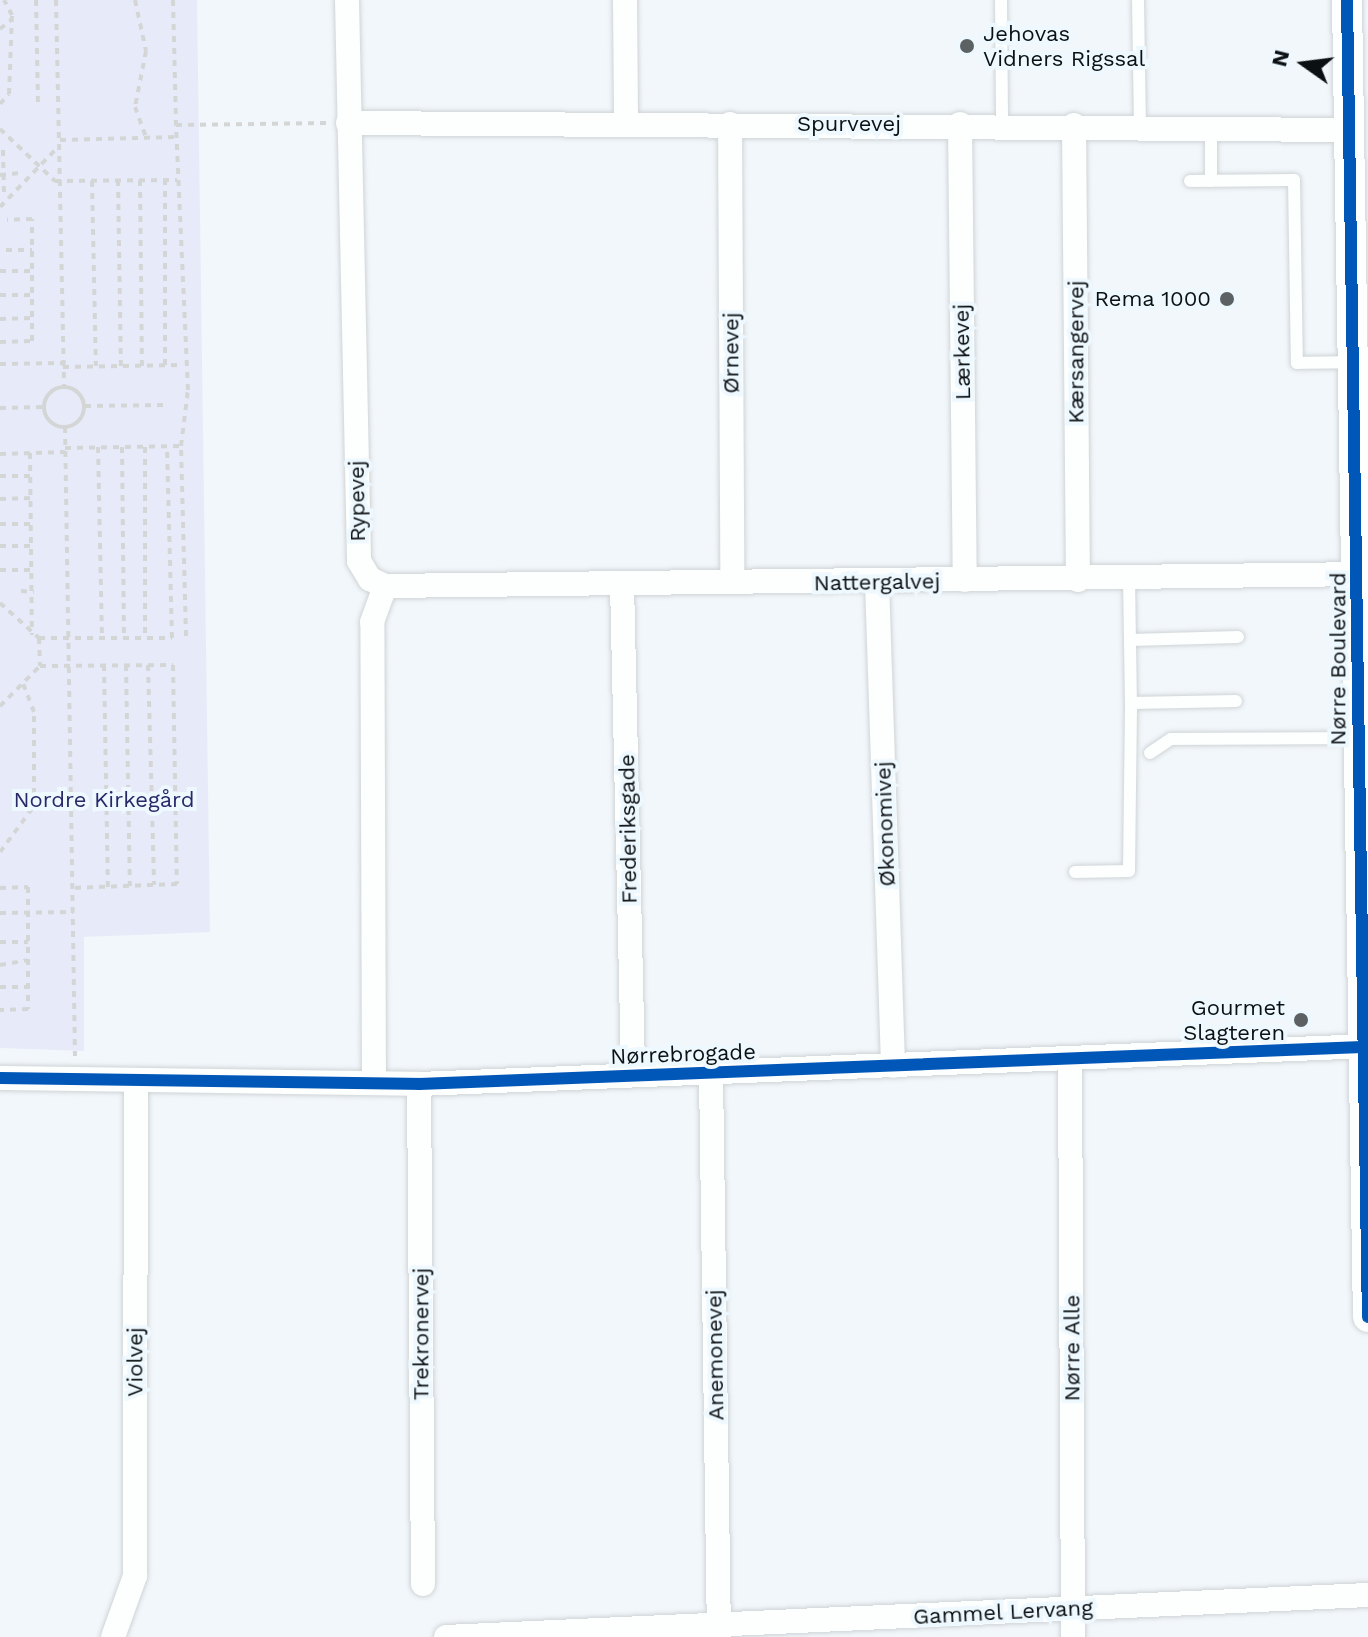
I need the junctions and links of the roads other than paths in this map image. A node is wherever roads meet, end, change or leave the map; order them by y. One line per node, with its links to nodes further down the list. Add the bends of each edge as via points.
1 (347, 0): 6 (street, Rypevej)
2 (625, 0): 7 (street)
3 (1001, 0): 10 (lane)
4 (1138, 0): 12 (lane)
5 (1347, 0): 14 (street, Nørre Boulevard)
6 (348, 123): 7 (street, Spurvevej); 25 (street, Rypevej, via 359,561)
7 (626, 123): 8 (street, Spurvevej)
8 (730, 124): 9 (street, Spurvevej); 22 (street, Ørnevej)
9 (960, 124): 10 (street, Spurvevej); 20 (street, Lærkevej)
10 (1002, 124): 11 (street, Spurvevej)
11 (1074, 125): 12 (street, Spurvevej); 21 (street, Kærsangervej)
12 (1140, 126): 13 (street, Spurvevej)
13 (1211, 128): 14 (street, Spurvevej); 16 (lane)
14 (1358, 130): 17 (street, Nørre Boulevard)
15 (1190, 181): 16 (lane)
16 (1211, 181): 17 (lane, via 1294,180 1297,363)
17 (1354, 362): 18 (street, Nørre Boulevard)
18 (1363, 574): 19 (street, Nattergalvej); 30 (street, Nørre Boulevard)
19 (1129, 578): 21 (street, Nattergalvej); 27 (lane)
20 (965, 580): 21 (street, Nattergalvej); 23 (street, Nattergalvej)
21 (1078, 580)
22 (732, 582): 23 (street, Nattergalvej); 24 (street, Nattergalvej)
23 (877, 582): 35 (street, Økonomivej)
24 (622, 583): 25 (street, Nattergalvej); 37 (street, Frederiksgade)
25 (385, 586): 40 (street, via 372,622)
26 (1238, 637): 27 (lane)
27 (1130, 640): 29 (lane)
28 (1236, 701): 29 (lane)
29 (1131, 703): 32 (lane, via 1129,871)
30 (1359, 738): 31 (lane, via 1171,739); 33 (street, Nørre Boulevard)
31 (1150, 753)
32 (1075, 872)
33 (1365, 1046): 34 (street, Nørrebrogade); 42 (street, Nørre Boulevard)
34 (1070, 1059): 35 (street, Nørrebrogade); 45 (street, Nørre Alle)
35 (893, 1066): 36 (street, Nørrebrogade)
36 (711, 1073): 37 (street, Nørrebrogade); 46 (street, Anemonevej)
37 (633, 1075): 41 (street, Nørrebrogade)
38 (0, 1078): 39 (street, Nørrebrogade)
39 (136, 1083): 40 (street, Nørrebrogade); 47 (street, Violvej, via 135,1576)
40 (374, 1083): 41 (street, Nørrebrogade)
41 (419, 1084): 43 (street, Trekronervej)
42 (1368, 1317)
43 (423, 1584)
44 (1368, 1595): 45 (street, Gammel Lervang)
45 (1073, 1609): 46 (street, Gammel Lervang); 49 (street, Nørre Alle)
46 (719, 1631): 48 (street, Gammel Lervang)
47 (113, 1637)
48 (446, 1637)
49 (1073, 1637)

